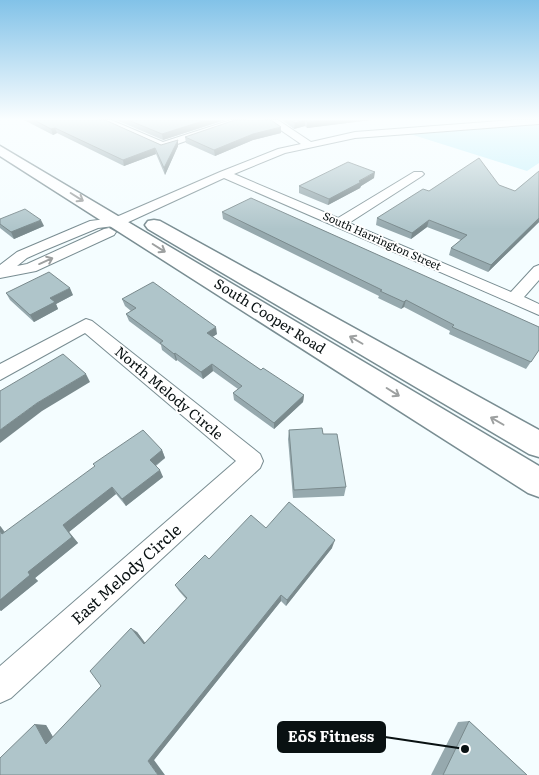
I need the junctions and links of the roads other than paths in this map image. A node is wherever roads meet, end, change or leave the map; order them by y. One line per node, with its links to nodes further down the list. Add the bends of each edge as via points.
1 (12, 156): 7 (main road, South Cooper Road, one-way to 7)
2 (38, 156): 4 (main road)
3 (267, 156): 5 (street)
4 (41, 158)
5 (224, 174): 7 (street); 8 (street, South Harrington Street)
6 (418, 174): 8 (street)
7 (125, 214): 10 (street, via 109,232 31,268); 14 (main road, South Cooper Road, one-way to 7); 16 (main road, South Cooper Road, one-way to 16)
8 (340, 223): 11 (street, South Harrington Street)
9 (539, 270): 11 (street)
10 (0, 274)
11 (514, 299): 12 (street, South Harrington Street)
12 (539, 310)
13 (0, 372): 15 (street, North Melody Circle, via 86,325)
14 (539, 446)
15 (252, 462): 17 (street, East Melody Circle)
16 (538, 480)
17 (0, 686)

